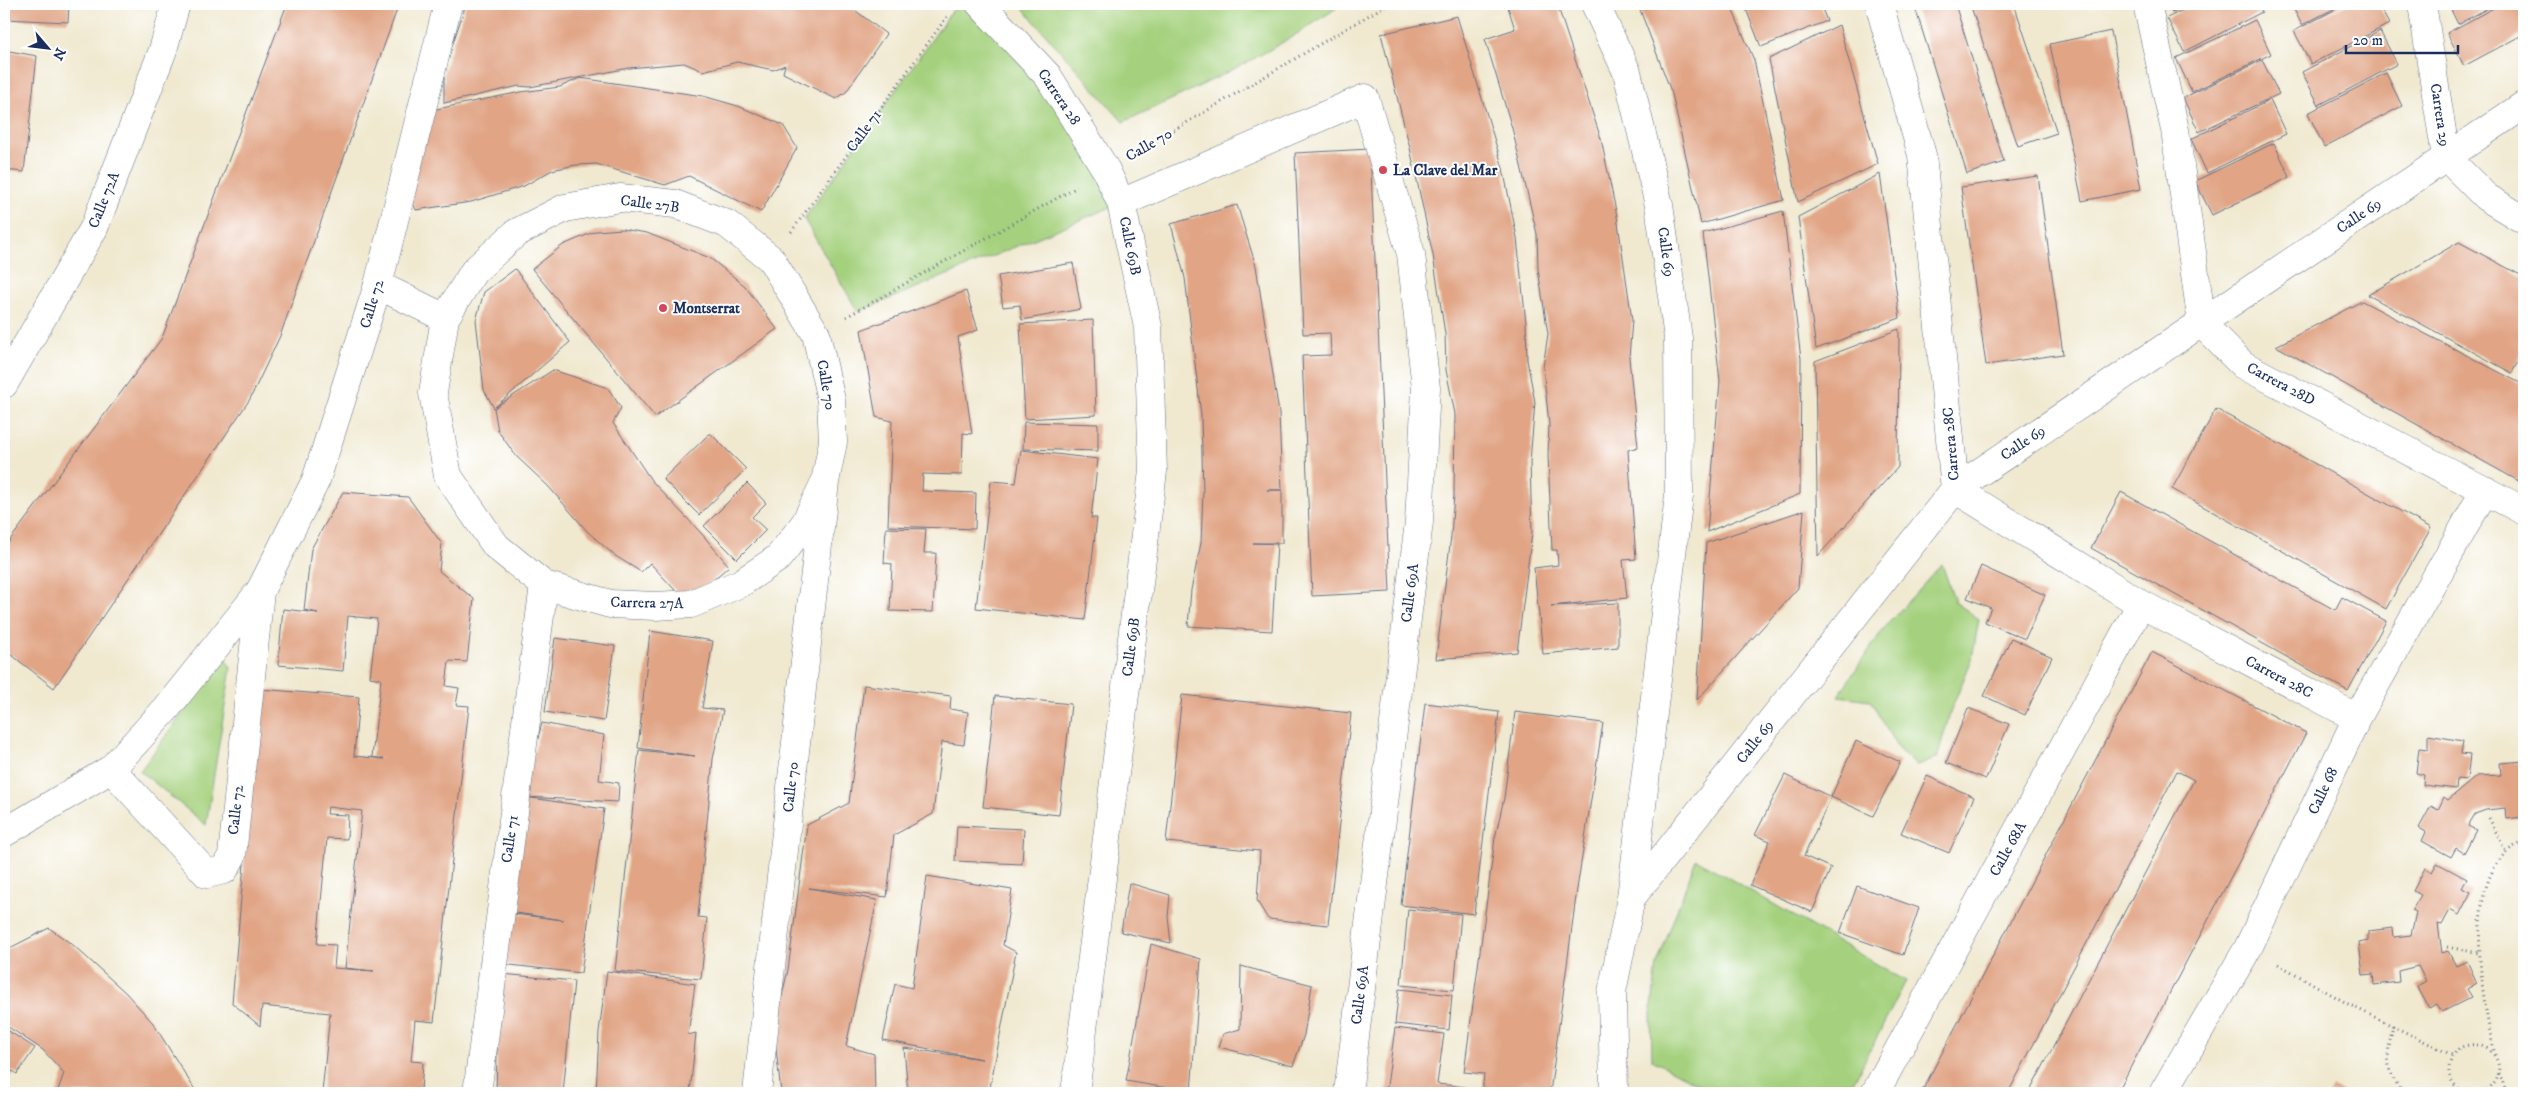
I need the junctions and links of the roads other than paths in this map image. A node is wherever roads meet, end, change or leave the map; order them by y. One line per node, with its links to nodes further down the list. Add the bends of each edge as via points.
1 (176, 4): 16 (street, Calle 72A, via 163,50 94,228)
2 (448, 4): 12 (street, Calle 72)
3 (980, 4): 10 (street, Carrera 28, via 1048,76 1106,170)
4 (1595, 4): 27 (street, Calle 69, via 1627,72 1659,205 1678,338 1679,495)
5 (1879, 4): 18 (street, Carrera 28C, via 1922,155)
6 (2147, 4): 14 (street, via 2175,130)
7 (2422, 4): 9 (street, Carrera 29)
8 (2524, 105): 9 (street, Calle 69)
9 (2446, 157): 11 (street, Carrera 29, via 2486,197); 14 (street, Calle 69)
10 (1121, 203): 30 (street, Calle 69B, via 1148,327 1153,471); 31 (street, Calle 69A, via 1365,98 1411,254 1426,388 1419,522)
11 (2524, 220)
12 (378, 285): 13 (street); 22 (street, Calle 72, via 316,480)
13 (444, 318): 15 (street, Calle 27B, via 474,270 516,233 565,208 620,198 676,204 727,224 771,259); 21 (street, Carrera 27A, via 433,393 448,476 496,546)
14 (2202, 324): 18 (street, Calle 69); 19 (street, Carrera 28D, via 2243,365)
15 (816, 334): 17 (street, Calle 70, via 831,400 833,442)
16 (4, 384)
17 (826, 482): 21 (street, Carrera 27A, via 805,523 778,558 741,583 691,604 610,604); 29 (street, Calle 70)
18 (1955, 489): 23 (street, Carrera 28C); 27 (street, Calle 69)
19 (2485, 490): 20 (street, Carrera 28D); 24 (street, Calle 68)
20 (2524, 511)
21 (544, 585): 28 (street, Calle 71)
22 (260, 591): 25 (street, Calle 72, via 166,709); 25 (street, Calle 72, via 232,856 224,870 207,874)
23 (2141, 604): 24 (street, Carrera 28C); 33 (street, Calle 68A)
24 (2357, 718): 34 (street, Calle 68, via 2248,948)
25 (112, 769): 26 (street, Calle 72)
26 (4, 833)
27 (1631, 898): 32 (street, Calle 69, via 1612,992)
28 (477, 1093)
29 (757, 1093)
30 (1075, 1093)
31 (1348, 1093)
32 (1615, 1093)
33 (1875, 1093)
34 (2163, 1093)

